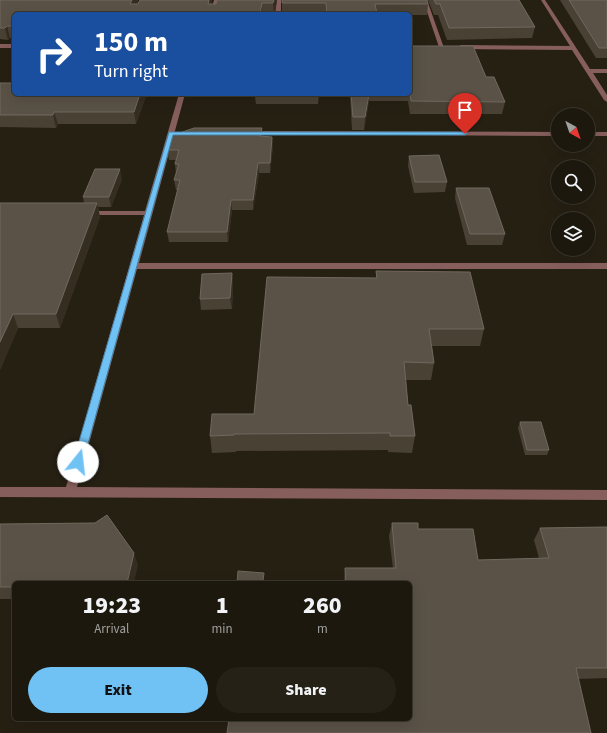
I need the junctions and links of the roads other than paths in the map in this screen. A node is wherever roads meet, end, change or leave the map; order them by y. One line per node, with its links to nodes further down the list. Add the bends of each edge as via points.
1 (216, 0): 5 (lane)
2 (279, 0): 6 (lane)
3 (425, 0): 10 (lane)
4 (543, 0): 13 (lane)
5 (213, 12)
6 (278, 12)
7 (0, 46): 8 (lane)
8 (12, 46)
9 (434, 47): 10 (lane)
10 (442, 47): 11 (lane)
11 (450, 47)
12 (457, 47): 13 (lane)
13 (573, 48): 14 (lane)
14 (588, 71): 15 (lane); 17 (lane)
15 (607, 71)
16 (182, 96): 23 (lane, via 175,133)
17 (607, 100)
18 (242, 133): 19 (lane)
19 (551, 134)
20 (595, 134): 21 (lane)
21 (607, 134)
22 (80, 212): 23 (lane)
23 (149, 213): 24 (lane)
24 (134, 266): 25 (lane); 27 (lane)
25 (607, 266)
26 (0, 492): 27 (lane)
27 (70, 493): 28 (lane)
28 (607, 495)

